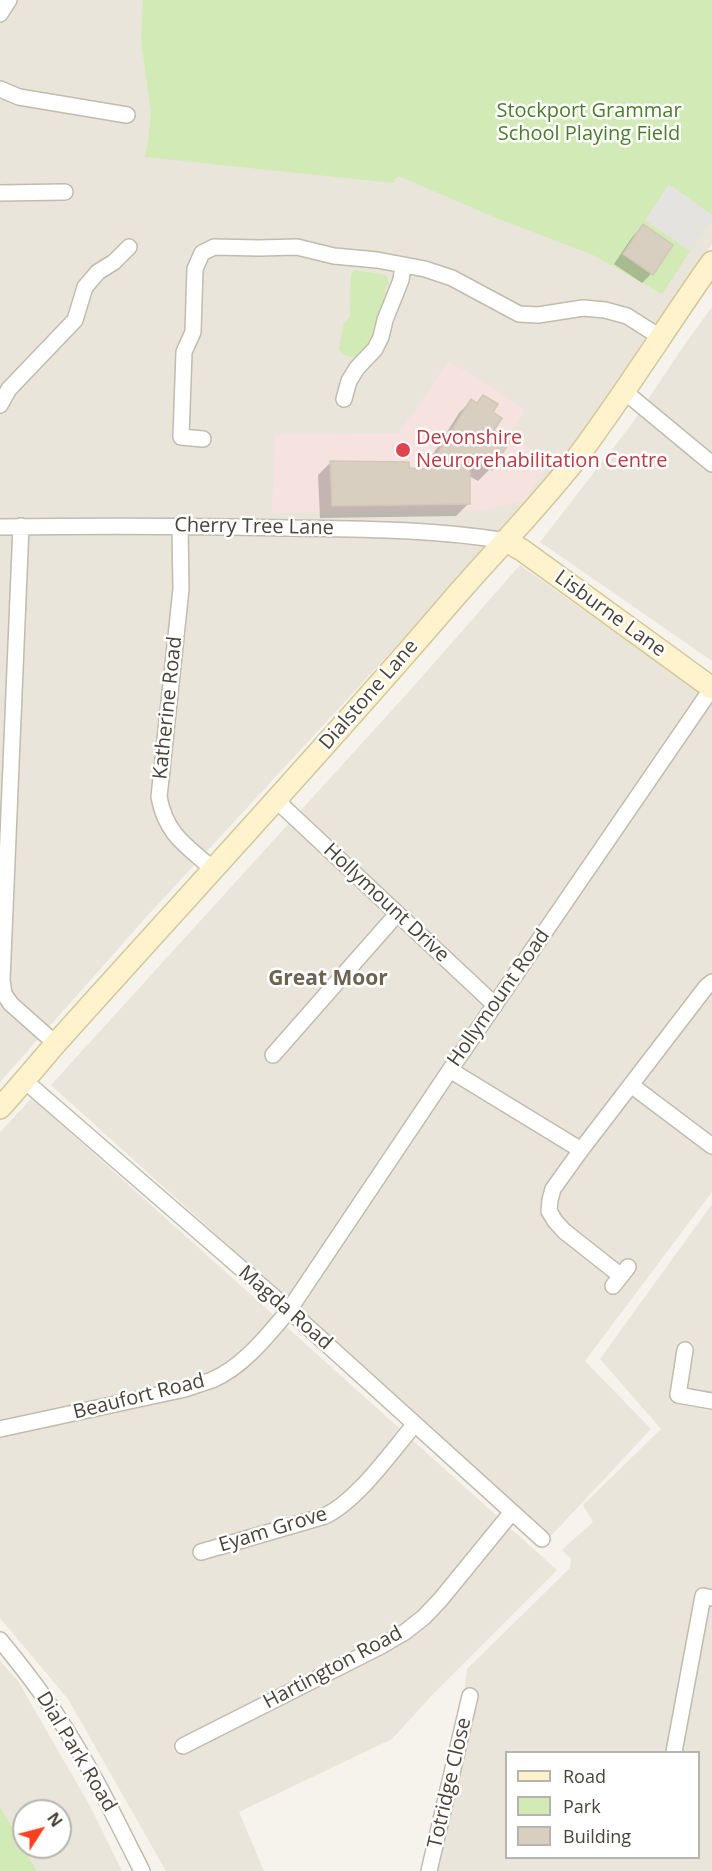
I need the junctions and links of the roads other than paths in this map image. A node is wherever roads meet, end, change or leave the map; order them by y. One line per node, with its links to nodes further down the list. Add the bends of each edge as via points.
1 (9, 0): 2 (street)
2 (0, 14)
3 (0, 89): 4 (street, via 19,97 111,106)
4 (127, 115)
5 (65, 192): 6 (street)
6 (0, 193)
7 (129, 247): 13 (street, via 84,287 75,320 9,389)
8 (712, 262): 10 (street, Dialstone Lane)
9 (403, 265): 10 (street, via 452,278 519,314 583,308 605,310 627,316); 12 (street, via 381,337 349,381); 14 (street, via 297,247 214,247 202,253 195,269 193,332 184,352 182,437)
10 (660, 337): 11 (street, Dialstone Lane)
11 (625, 392): 15 (street); 19 (street, Dialstone Lane)
12 (344, 399)
13 (0, 405)
14 (203, 439)
15 (712, 464)
16 (0, 526): 17 (street, Cherry Tree Lane)
17 (21, 526): 18 (street, Cherry Tree Lane); 26 (street, via 2,980 11,1004)
18 (180, 526): 19 (street, Cherry Tree Lane, via 407,530); 22 (street, Katherine Road, via 181,589 159,796 162,814 170,828)
19 (506, 541): 20 (street, Lisburne Lane); 21 (street, Dialstone Lane)
20 (712, 688): 25 (street, Hollymount Road)
21 (276, 800): 22 (street, Dialstone Lane); 23 (street, Hollymount Drive)
22 (214, 870): 26 (street, Dialstone Lane)
23 (397, 914): 25 (street, Hollymount Drive); 27 (street)
24 (712, 982): 30 (street)
25 (495, 1005): 28 (street, Hollymount Road)
26 (56, 1044): 29 (street, Dialstone Lane)
27 (273, 1055)
28 (450, 1070): 32 (street); 35 (street, Hollymount Road)
29 (25, 1080): 31 (street, Dialstone Lane); 35 (street, Magda Road)
30 (631, 1085): 32 (street); 33 (street)
31 (0, 1108)
32 (581, 1150): 34 (street, via 553,1189 549,1211 564,1231)
33 (710, 1151)
34 (621, 1276)
35 (289, 1310): 38 (street, Magda Road); 39 (street, Beaufort Road, via 242,1361 214,1379 185,1389)
36 (685, 1350): 37 (street, via 678,1395)
37 (712, 1401)
38 (415, 1424): 40 (street, Magda Road); 42 (street, Eyam Grove, via 354,1496 336,1511)
39 (0, 1429)
40 (512, 1512): 41 (street, Magda Road); 46 (street, Hartington Road, via 441,1599 405,1632)
41 (542, 1539)
42 (201, 1552)
43 (712, 1598): 47 (street, via 703,1596)
44 (0, 1641): 48 (street, Dial Park Road, via 64,1726)
45 (470, 1696): 49 (street, Totridge Close)
46 (183, 1746)
47 (674, 1751)
48 (142, 1871)
49 (429, 1871)

